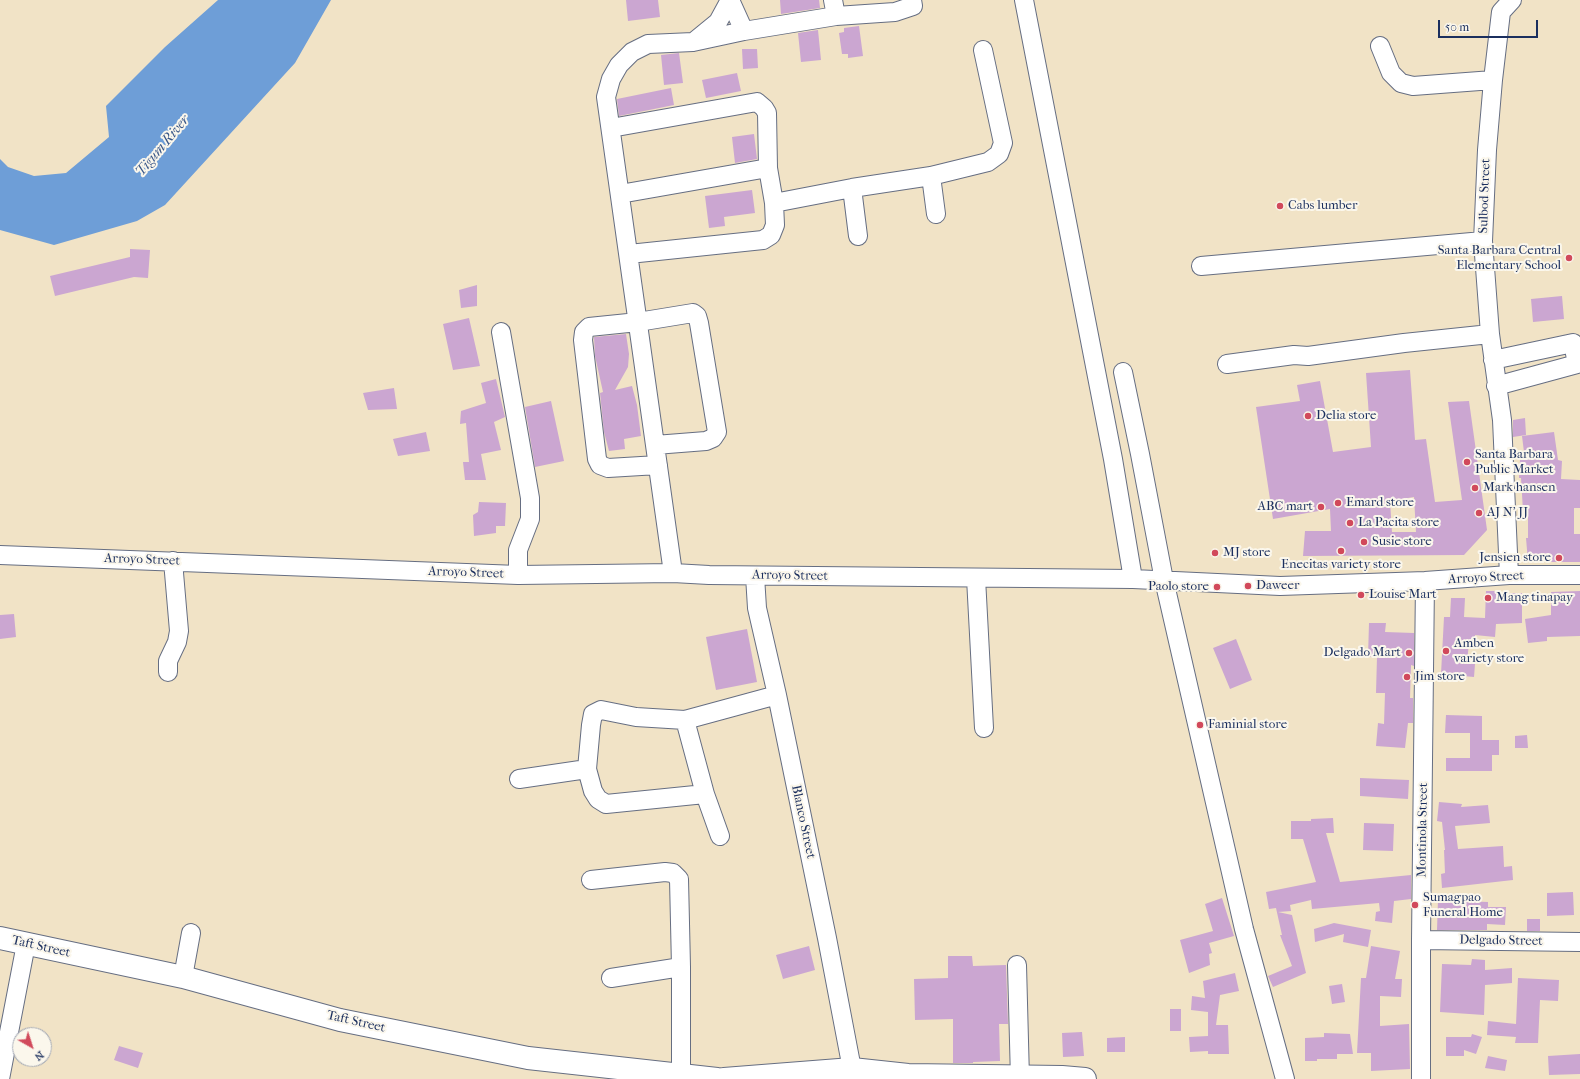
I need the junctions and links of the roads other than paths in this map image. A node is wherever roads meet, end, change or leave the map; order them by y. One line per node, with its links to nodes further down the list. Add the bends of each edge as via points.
1 (912, 0): 4 (street, via 913,6 895,12)
2 (1024, 0): 30 (street)
3 (1512, 0): 9 (street, Sulbod Street, via 1501,12)
4 (835, 8): 5 (street)
5 (744, 31): 6 (street); 6 (street, via 730,0 718,22)
6 (693, 42): 10 (street, via 648,44 632,52 619,65 611,79 606,97)
7 (1380, 46): 9 (street, via 1391,73 1401,83 1413,86)
8 (983, 50): 12 (street, via 1003,143 999,154 988,162)
9 (1493, 80): 18 (street, Sulbod Street)
10 (611, 128): 11 (street, via 757,102 767,113); 14 (street)
11 (768, 168): 14 (street); 15 (street)
12 (931, 176): 13 (street); 16 (street)
13 (852, 188): 15 (street); 17 (street)
14 (620, 194): 19 (street)
15 (774, 204): 19 (street, via 775,225 771,235 763,240)
16 (936, 214)
17 (858, 236)
18 (1483, 241): 20 (street); 23 (street, Sulbod Street)
19 (629, 254): 21 (street)
20 (1201, 266)
21 (638, 322): 28 (street); 28 (street, via 693,313 696,316 716,432 713,438 706,441); 31 (street, via 589,327 584,332 597,459 600,465 608,468)
22 (501, 332): 35 (street, via 530,498 530,519 518,550)
23 (1490, 334): 24 (street, Sulbod Street); 25 (street)
24 (1493, 360): 27 (street, Sulbod Street); 27 (street, via 1573,343 1577,364)
25 (1227, 364)
26 (1123, 372): 29 (street)
27 (1496, 386): 36 (street, Sulbod Street, via 1502,420)
28 (655, 444): 31 (street)
29 (1140, 454): 30 (street); 41 (street)
30 (1113, 459): 40 (street)
31 (658, 465): 34 (street)
32 (0, 555): 33 (street, Arroyo Street)
33 (173, 562): 35 (street, Arroyo Street); 43 (street, via 179,630 177,642 168,661)
34 (673, 573): 35 (street, Arroyo Street); 38 (street, Arroyo Street)
35 (518, 575)
36 (1509, 575): 37 (street, Arroyo Street); 42 (street, Arroyo Street)
37 (1580, 575)
38 (755, 576): 39 (street, Arroyo Street); 44 (street, Blanco Street, via 757,608)
39 (976, 578): 40 (street, Arroyo Street); 46 (street)
40 (1133, 579): 41 (street, Arroyo Street)
41 (1164, 580): 42 (street, Arroyo Street, via 1280,586); 69 (street, via 1244,929)
42 (1425, 581): 54 (street, Montinola Street)
43 (168, 672)
44 (777, 695): 45 (street); 61 (street, Blanco Street)
45 (685, 720): 47 (street, via 636,717 601,710 593,714); 49 (street)
46 (984, 728)
47 (587, 769): 48 (street); 49 (street, via 593,791 598,800 606,804)
48 (519, 779)
49 (705, 794): 50 (street)
50 (720, 836)
51 (591, 880): 58 (street, via 673,873 679,879)
52 (191, 933): 59 (street)
53 (0, 938): 56 (main road, Taft Street)
54 (1421, 940): 55 (street, Delgado Street); 70 (street, Montinola Street)
55 (1580, 942)
56 (26, 944): 59 (main road, Taft Street); 65 (street)
57 (1017, 965): 63 (street)
58 (681, 967): 60 (street); 62 (street)
59 (183, 977): 62 (main road, Taft Street, via 340,1020 520,1056)
60 (611, 978)
61 (852, 1069): 63 (main road, via 908,1075); 67 (main road)
62 (681, 1076): 66 (main road, Taft Street)
63 (1016, 1078): 64 (main road)
64 (1062, 1078): 68 (main road)
65 (0, 1079)
66 (717, 1079)
67 (724, 1079)
68 (1085, 1079)
69 (1285, 1079)
70 (1421, 1079)

